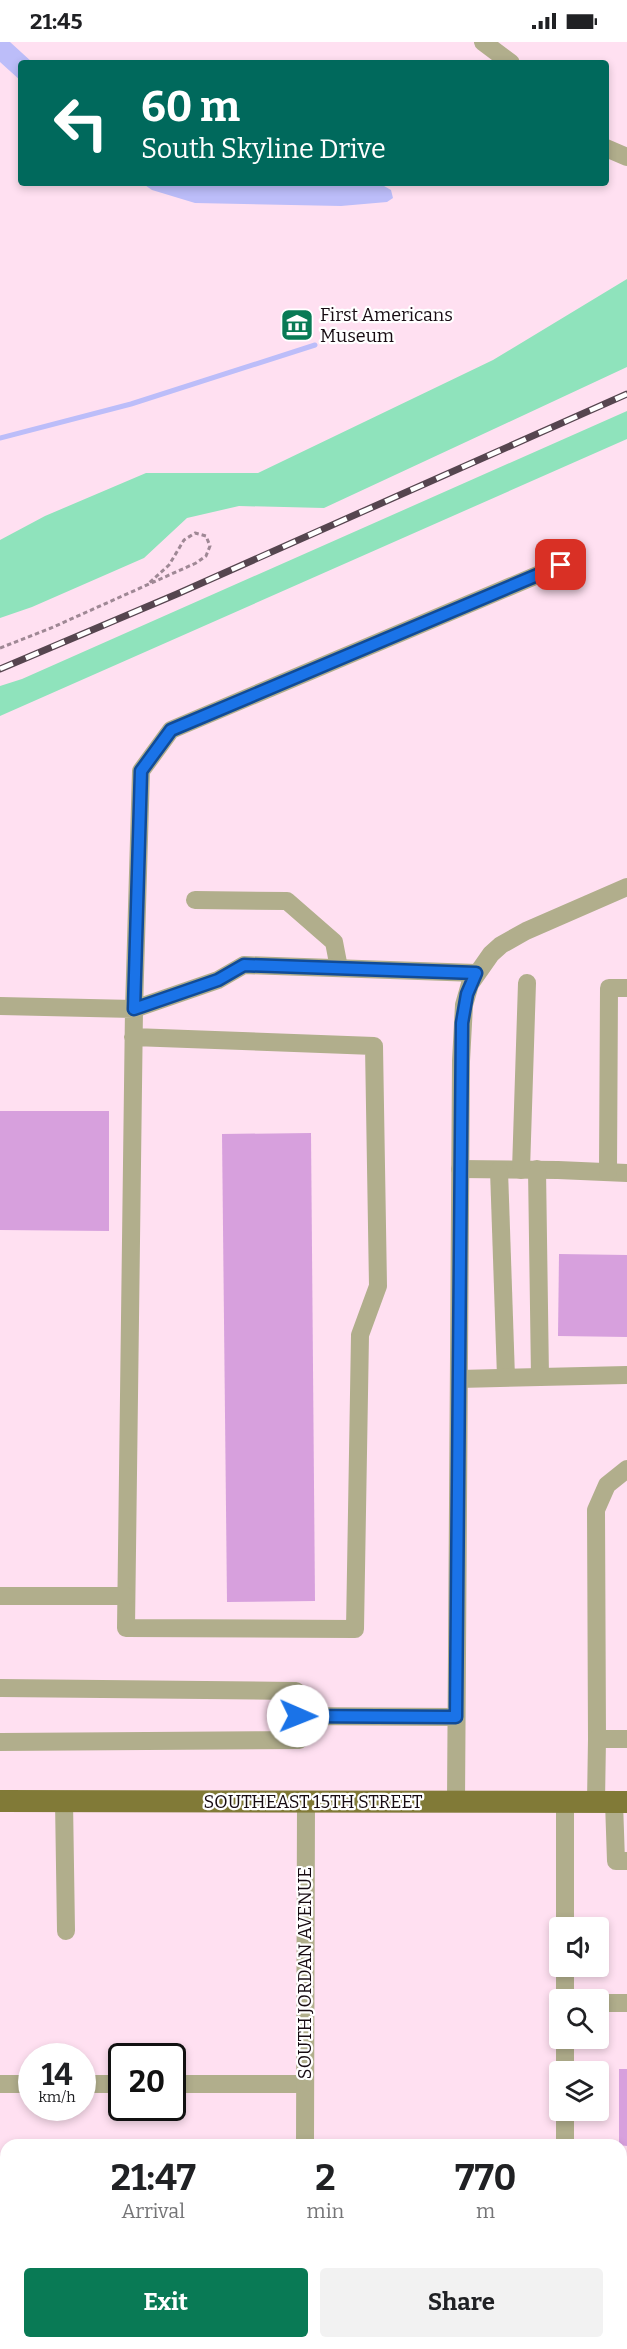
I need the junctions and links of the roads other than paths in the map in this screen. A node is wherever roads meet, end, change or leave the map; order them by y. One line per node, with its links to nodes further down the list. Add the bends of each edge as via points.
1 (483, 42): 2 (street)
2 (507, 60)
3 (609, 149): 4 (street)
4 (627, 157)
5 (561, 565): 13 (street, via 171,730 141,771)
6 (627, 887): 9 (street, via 501,945)
7 (195, 900): 8 (street, via 287,901 334,942)
8 (339, 969): 9 (street); 13 (street, via 244,965 218,980)
9 (476, 973): 15 (street, via 467,994 462,1023)
10 (527, 983): 16 (street)
11 (627, 988): 18 (street, via 609,988)
12 (0, 1006): 13 (street)
13 (134, 1009): 14 (street)
14 (134, 1037): 26 (street); 26 (street, via 374,1046 378,1286 360,1335 355,1629 126,1628)
15 (460, 1169): 17 (street); 23 (street)
16 (529, 1169): 17 (street); 18 (street); 22 (street)
17 (499, 1170): 21 (street)
18 (608, 1172): 19 (street)
19 (627, 1173)
20 (627, 1375): 22 (street)
21 (506, 1377): 22 (street); 23 (street)
22 (540, 1377)
23 (459, 1379): 29 (street)
24 (627, 1469): 30 (street, via 607,1485 596,1510)
25 (0, 1596): 26 (street)
26 (126, 1596)
27 (0, 1688): 28 (street, via 296,1691)
28 (298, 1716): 29 (street); 32 (street, via 299,1740)
29 (456, 1717): 36 (street)
30 (597, 1739): 31 (street); 38 (street)
31 (627, 1739)
32 (0, 1742)
33 (0, 1801): 34 (main road, SOUTHEAST 15TH STREET)
34 (64, 1801): 35 (main road, SOUTHEAST 15TH STREET); 41 (street)
35 (306, 1802): 36 (main road, SOUTHEAST 15TH STREET); 47 (street, SOUTH JORDAN AVENUE)
36 (456, 1802): 37 (main road, SOUTHEAST 15TH STREET)
37 (565, 1802): 38 (main road, SOUTHEAST 15TH STREET); 40 (street)
38 (612, 1802): 39 (street, via 616,1861)
39 (627, 1861)
40 (565, 1917)
41 (66, 1931)
42 (609, 2003): 43 (street)
43 (627, 2003)
44 (0, 2084): 45 (street)
45 (18, 2084)
46 (186, 2084): 47 (street)
47 (305, 2084): 49 (street, SOUTH JORDAN AVENUE)
48 (565, 2121): 50 (street)
49 (305, 2139)
50 (565, 2139)

